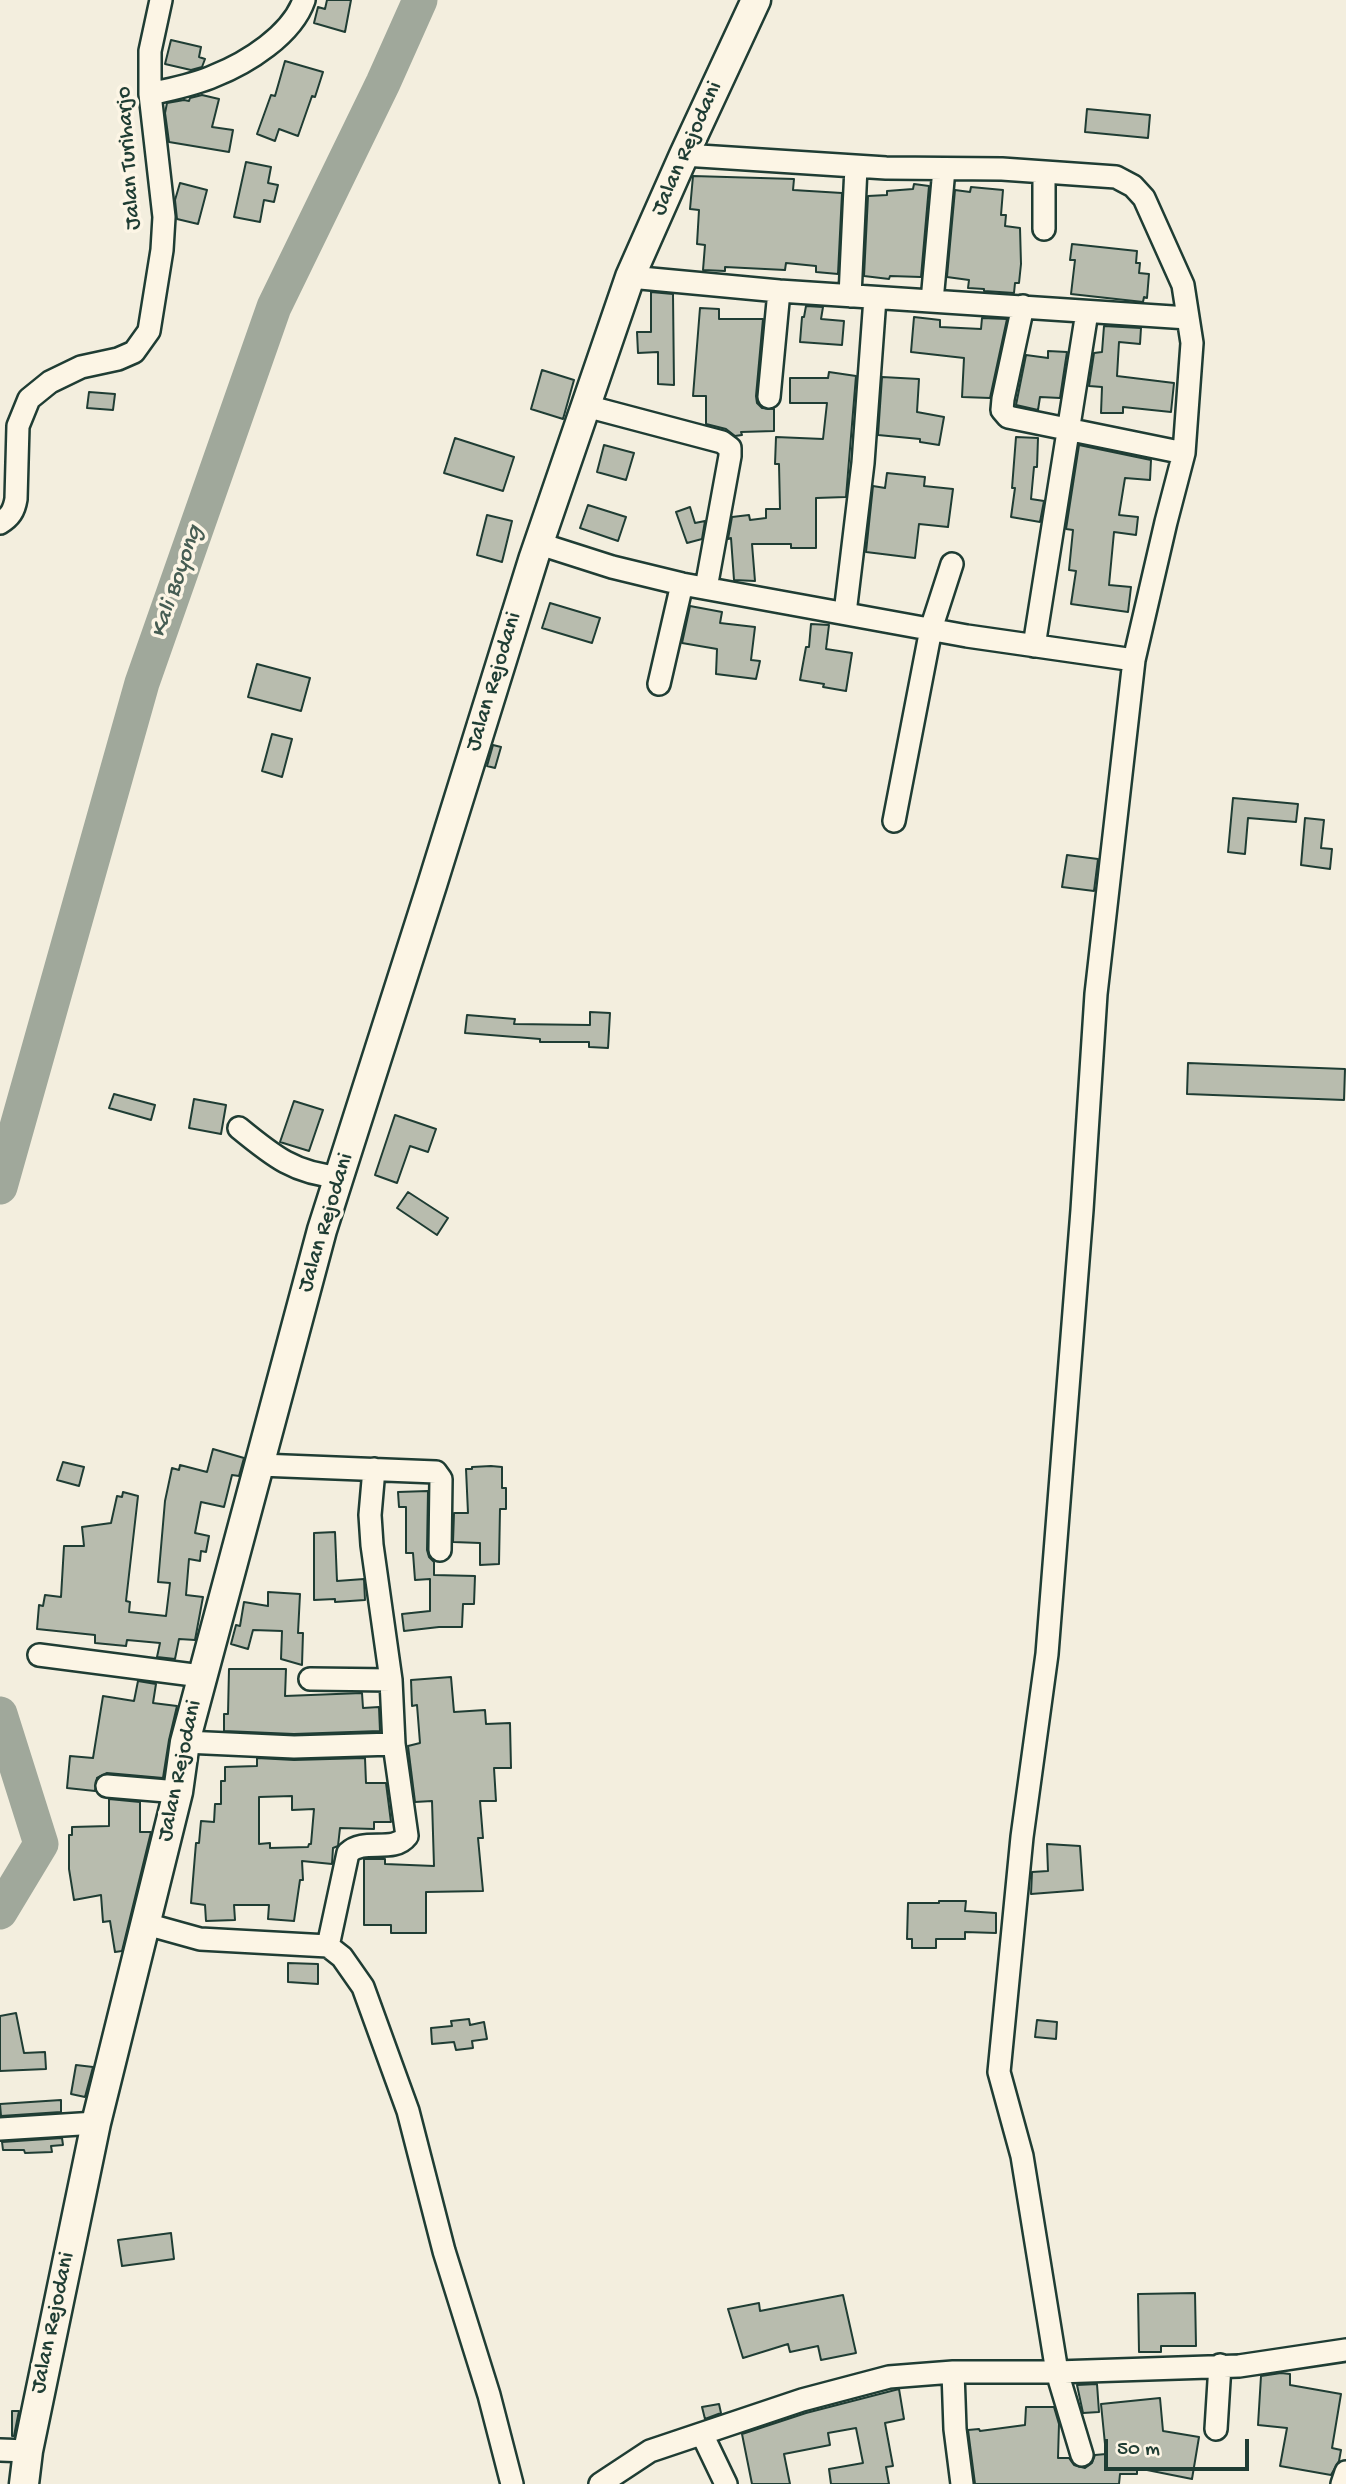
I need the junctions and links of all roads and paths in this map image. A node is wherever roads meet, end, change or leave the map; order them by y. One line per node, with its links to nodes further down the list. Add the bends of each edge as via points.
1 (161, 0): 4 (street, Jalan Turiharjo, via 150,51)
2 (304, 0): 4 (street, via 285,29 231,69)
3 (756, 0): 5 (main road, Jalan Rejodani)
4 (150, 94): 22 (street, Jalan Turiharjo, via 164,217 149,331 134,352 81,367 29,399 18,426 14,510)
5 (684, 155): 6 (street); 10 (main road, Jalan Rejodani)
6 (856, 167): 7 (street); 12 (street)
7 (944, 169): 8 (street); 14 (street)
8 (1044, 173): 9 (street); 17 (street, via 1116,177 1133,186 1144,198 1183,285)
9 (1044, 229)
10 (630, 277): 11 (street); 19 (main road, Jalan Rejodani)
11 (779, 291): 12 (street); 18 (street)
12 (850, 296): 13 (street)
13 (875, 298): 14 (street); 27 (street, via 863,464)
14 (932, 300): 15 (street)
15 (1023, 306): 16 (street); 20 (street, via 1002,410 1016,420)
16 (1087, 312): 17 (street); 20 (street)
17 (1188, 318): 21 (street, via 1192,343)
18 (769, 397)
19 (586, 406): 23 (main road, Jalan Rejodani); 26 (street, via 722,442 730,448)
20 (1069, 428): 21 (street); 29 (street)
21 (1184, 453): 30 (street)
22 (0, 523)
23 (540, 544): 25 (street); 34 (main road, Jalan Rejodani)
24 (952, 564): 28 (street)
25 (682, 584): 26 (street); 31 (street)
26 (706, 588): 27 (street)
27 (845, 613): 28 (street)
28 (930, 629): 29 (street); 32 (street)
29 (1034, 646): 30 (street)
30 (1134, 660): 54 (street, via 1096,994 1047,1654 1022,1837 999,2072 1022,2156)
31 (659, 684)
32 (894, 821)
33 (239, 1128): 34 (street, via 281,1161 320,1175)
34 (336, 1187): 35 (main road, Jalan Rejodani)
35 (260, 1465): 36 (street); 39 (main road, Jalan Rejodani)
36 (374, 1469): 37 (street, via 440,1475); 41 (street, via 372,1545)
37 (440, 1550)
38 (39, 1655): 39 (street)
39 (201, 1676): 42 (main road, Jalan Rejodani)
40 (310, 1679): 41 (street)
41 (391, 1680): 43 (street)
42 (185, 1742): 43 (street, via 295,1747); 45 (main road, Jalan Rejodani)
43 (394, 1744): 47 (street, via 407,1836 399,1843 358,1846 348,1853)
44 (107, 1786): 45 (street)
45 (178, 1792): 46 (main road, Jalan Rejodani)
46 (146, 1924): 47 (street, via 200,1939); 48 (main road, Jalan Rejodani)
47 (328, 1946): 61 (street, via 342,1957 363,1987 408,2111)
48 (96, 2123): 49 (street); 57 (main road, Jalan Rejodani)
49 (0, 2129)
50 (1346, 2350): 51 (street); 52 (street)
51 (1346, 2364)
52 (1220, 2365): 54 (street); 55 (street)
53 (953, 2372): 54 (street); 56 (street, via 889,2377); 64 (street)
54 (1057, 2372): 58 (street)
55 (1216, 2429)
56 (702, 2434): 62 (street, via 650,2451); 63 (street)
57 (14, 2450): 60 (main road, Jalan Rejodani)
58 (1082, 2455)
59 (1346, 2472): 65 (street)
60 (24, 2484)
61 (512, 2484)
62 (600, 2484)
63 (726, 2484)
64 (962, 2484)
65 (1342, 2484)

